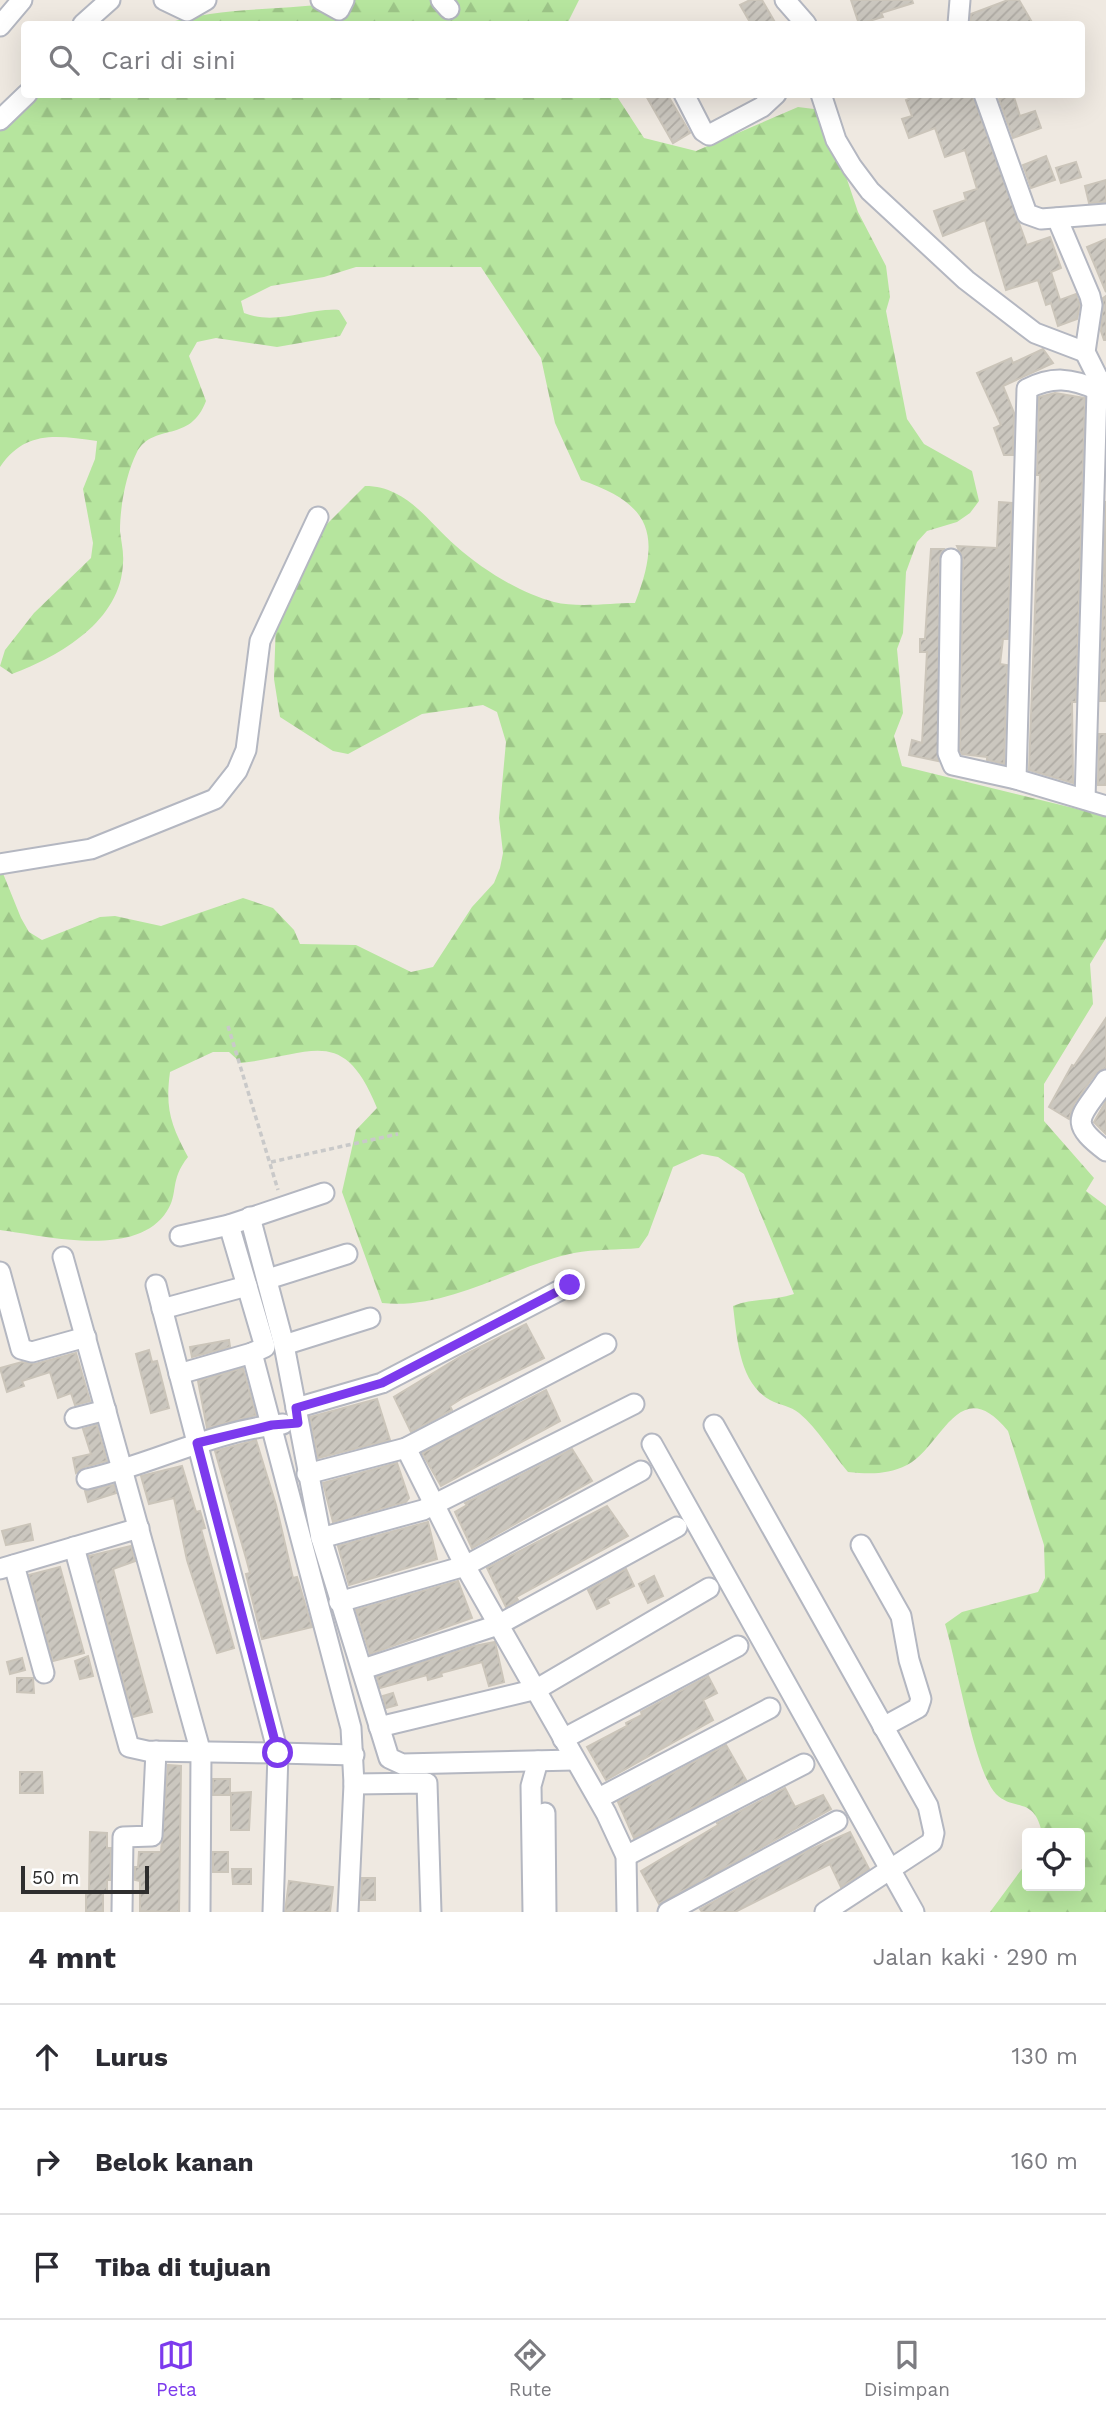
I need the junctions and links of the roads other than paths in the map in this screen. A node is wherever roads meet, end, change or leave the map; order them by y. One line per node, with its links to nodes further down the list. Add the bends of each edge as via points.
1 (22, 0): 12 (street)
2 (110, 0): 9 (street)
3 (164, 0): 4 (street, via 187,11)
4 (206, 0)
5 (321, 0): 6 (street, via 338,9)
6 (344, 0)
7 (785, 0): 10 (street)
8 (960, 0): 11 (street)
9 (86, 21)
10 (803, 21)
11 (958, 21)
12 (0, 26)
13 (23, 98): 18 (street)
14 (686, 98): 15 (street, via 709,135)
15 (772, 98)
16 (822, 98): 21 (street, via 836,140 870,191 966,280 1035,333)
17 (985, 98): 20 (street, via 1021,204 1033,219)
18 (0, 120)
19 (1106, 214): 20 (street)
20 (1057, 218): 21 (street, via 1092,305)
21 (1085, 352): 22 (street)
22 (1101, 388): 25 (street, via 1060,378 1027,389); 26 (street)
23 (318, 517): 28 (street, via 260,641 246,750 237,771 215,799 91,849)
24 (951, 559): 25 (street, via 947,753 953,765)
25 (1016, 779): 26 (street)
26 (1085, 799): 27 (street)
27 (1106, 806)
28 (0, 864)
29 (1106, 1080): 30 (street, via 1080,1120 1086,1136)
30 (1106, 1151)
31 (324, 1194): 32 (street)
32 (250, 1217): 33 (street); 37 (street)
33 (229, 1225): 34 (street); 41 (street)
34 (180, 1237)
35 (347, 1254): 37 (street)
36 (62, 1257): 44 (street)
37 (268, 1279): 46 (street)
38 (2, 1285): 44 (street, via 24,1351)
39 (156, 1285): 42 (street)
40 (570, 1285): 51 (street, via 382,1383)
41 (247, 1286): 42 (street); 47 (street, via 265,1347)
42 (162, 1308): 48 (street)
43 (370, 1318): 46 (street)
44 (86, 1337): 50 (street)
45 (606, 1344): 57 (street)
46 (284, 1345): 51 (street)
47 (252, 1353): 48 (street); 53 (street)
48 (179, 1374): 55 (street)
49 (634, 1404): 62 (street)
50 (106, 1410): 52 (street); 58 (street)
51 (297, 1415): 53 (street); 60 (street)
52 (75, 1418)
53 (272, 1425): 55 (street); 84 (street)
54 (714, 1425): 79 (street)
55 (197, 1443): 58 (street); 83 (street)
56 (652, 1444): 93 (street)
57 (406, 1448): 60 (street); 62 (street)
58 (124, 1471): 61 (street); 64 (street)
59 (641, 1471): 68 (street)
60 (307, 1474): 65 (street)
61 (87, 1479)
62 (434, 1506): 65 (street); 68 (street)
63 (677, 1527): 72 (street)
64 (139, 1528): 67 (street); 82 (street)
65 (321, 1538): 71 (street)
66 (860, 1545): 79 (street, via 901,1616 921,1699 918,1708)
67 (74, 1547): 69 (street); 81 (street, via 129,1747)
68 (465, 1566): 71 (street); 72 (street)
69 (7, 1567): 75 (street)
70 (709, 1588): 76 (street)
71 (339, 1602): 74 (street)
72 (498, 1625): 74 (street); 76 (street)
73 (738, 1646): 80 (street)
74 (363, 1669): 78 (street)
75 (44, 1673)
76 (537, 1689): 78 (street); 80 (street)
77 (770, 1707): 90 (street)
78 (379, 1727): 87 (street, via 389,1758 402,1763)
79 (883, 1727): 93 (street, via 928,1806 934,1833 932,1842)
80 (563, 1739): 85 (street)
81 (156, 1751): 82 (street); 95 (street, via 152,1836 123,1837)
82 (201, 1753): 83 (street); 96 (street)
83 (278, 1753): 84 (street); 97 (street)
84 (354, 1755): 89 (street)
85 (574, 1760): 86 (street); 90 (street)
86 (538, 1761): 87 (street); 94 (street, via 531,1786)
87 (440, 1763): 100 (street)
88 (804, 1765): 92 (street)
89 (354, 1784): 98 (street); 99 (street, via 427,1783)
90 (599, 1798): 92 (street)
91 (837, 1821): 104 (street)
92 (626, 1856): 103 (street)
93 (890, 1869): 105 (street); 106 (street)
94 (539, 1870): 101 (street); 102 (street)
95 (122, 1912)
96 (200, 1912)
97 (273, 1912)
98 (348, 1912)
99 (431, 1912)
100 (442, 1912)
101 (533, 1912)
102 (546, 1912)
103 (627, 1912)
104 (668, 1912)
105 (825, 1912)
106 (915, 1912)

